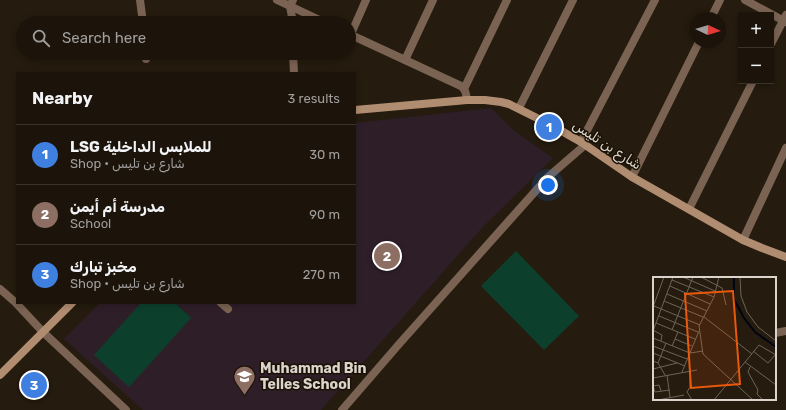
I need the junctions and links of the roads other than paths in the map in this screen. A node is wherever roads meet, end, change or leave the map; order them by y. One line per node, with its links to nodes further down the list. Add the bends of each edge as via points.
1 (140, 0): 12 (street)
2 (277, 0): 10 (street)
3 (366, 0): 16 (street)
4 (433, 0): 21 (street)
5 (507, 0): 24 (street)
6 (573, 0): 26 (street)
7 (655, 0): 28 (street)
8 (720, 0): 11 (street)
9 (745, 0): 15 (street)
10 (291, 3): 13 (street); 14 (street)
11 (714, 12)
12 (142, 16)
13 (292, 16)
14 (314, 16)
15 (785, 19): 18 (street)
16 (356, 21)
17 (356, 37): 21 (street)
18 (774, 39)
19 (696, 48): 30 (street)
20 (294, 60): 22 (street)
21 (405, 60): 24 (street)
22 (294, 72)
23 (752, 84): 31 (street)
24 (464, 89): 25 (street)
25 (467, 100): 26 (street, شارع بن تليس, via 493,100); 27 (street, شارع بن تليس)
26 (519, 108): 28 (street, شارع بن تليس)
27 (356, 110)
28 (583, 143): 30 (street, شارع بن تليس); 45 (street, via 548,177)
29 (786, 148): 32 (street)
30 (632, 177): 31 (street, شارع بن تليس)
31 (689, 210): 32 (street, شارع بن تليس)
32 (743, 240): 33 (street, شارع بن تليس)
33 (786, 257)
34 (0, 288): 35 (street)
35 (16, 303)
36 (17, 304): 41 (street)
37 (71, 304): 41 (street)
38 (222, 304): 39 (street)
39 (228, 309)
40 (786, 331): 42 (street)
41 (42, 332): 43 (street); 44 (street)
42 (776, 333)
43 (0, 374)
44 (126, 410)
45 (342, 410)

